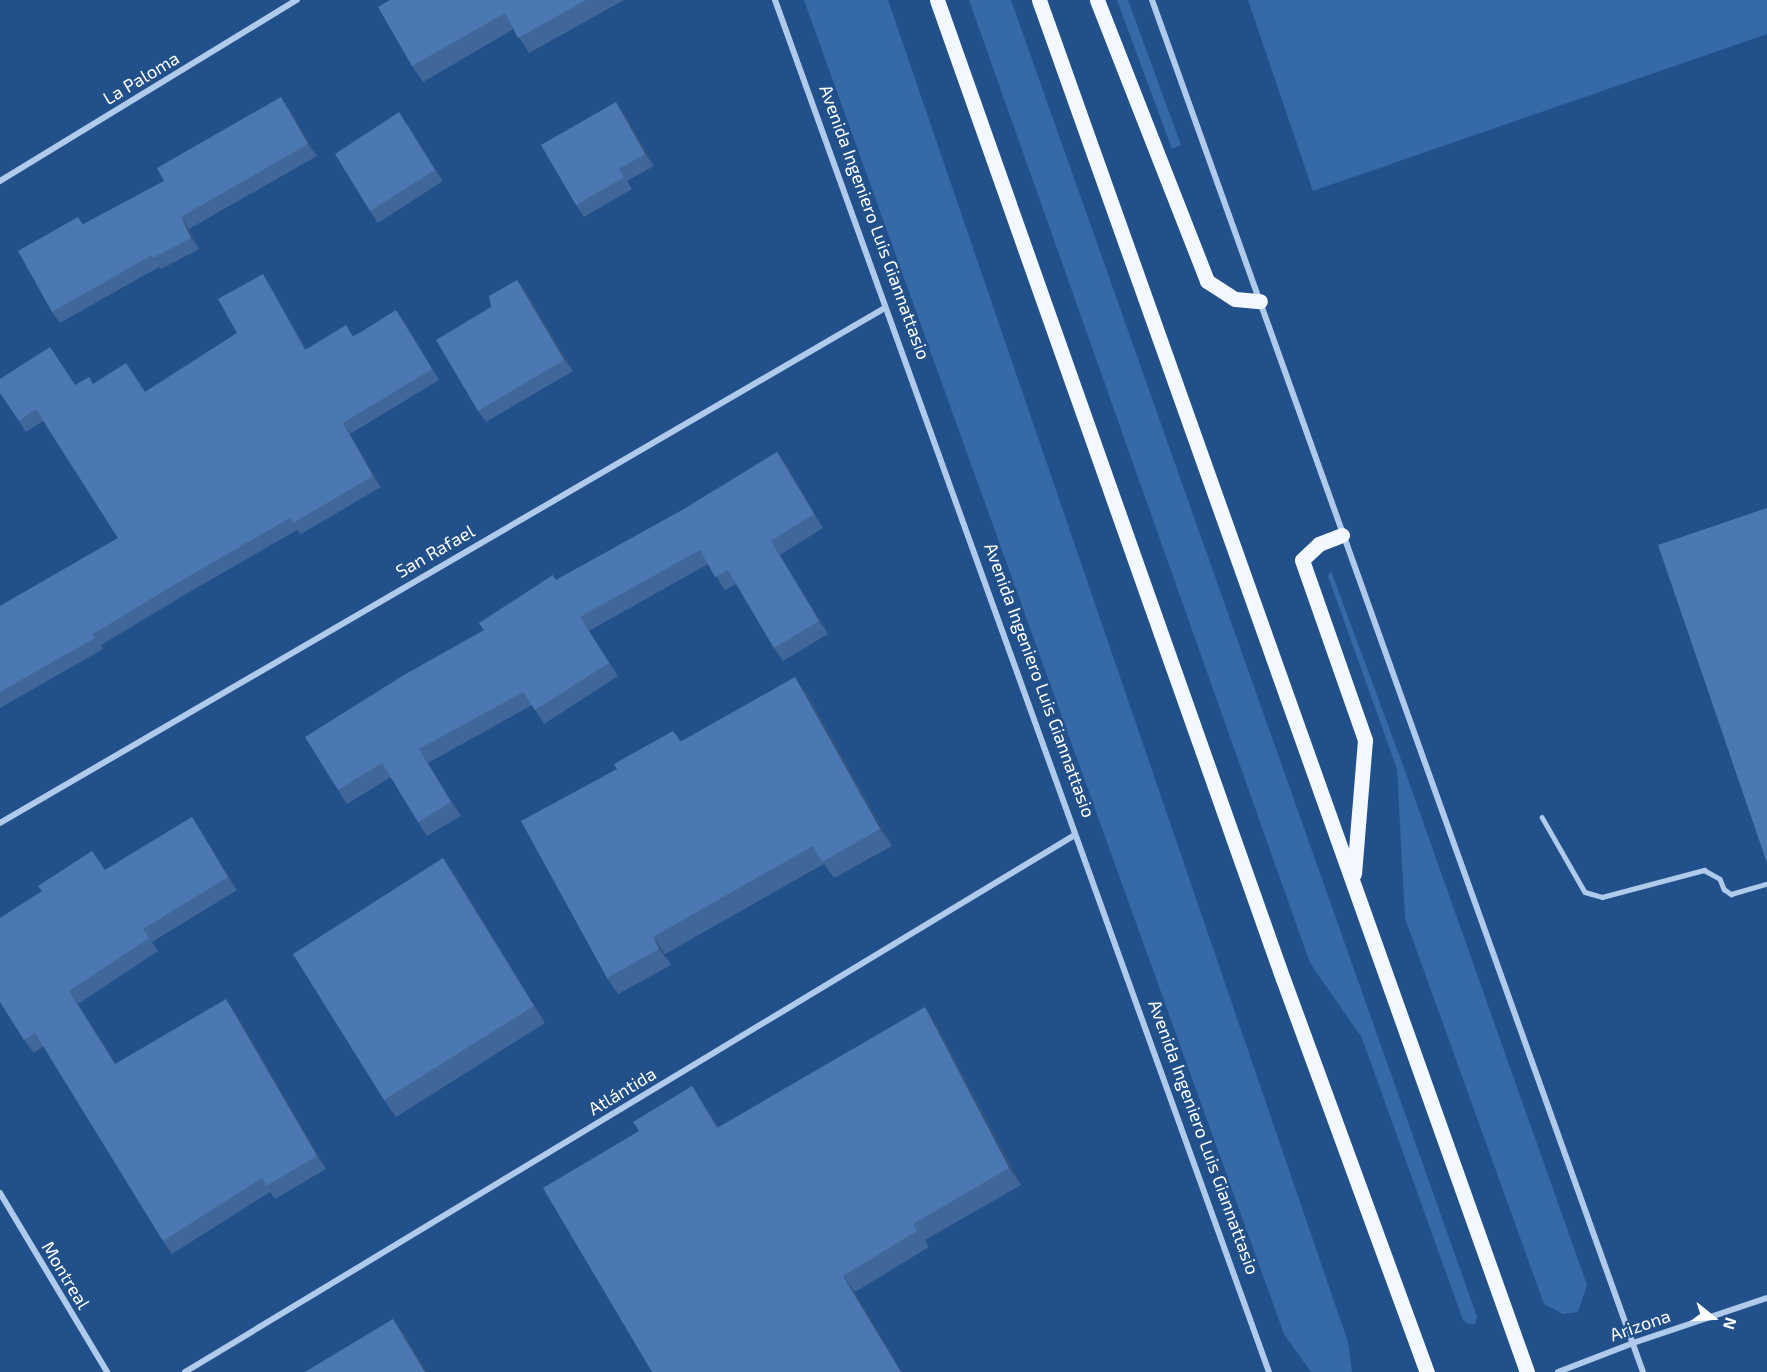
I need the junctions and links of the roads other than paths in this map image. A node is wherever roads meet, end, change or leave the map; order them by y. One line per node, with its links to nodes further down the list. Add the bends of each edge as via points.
1 (297, 0): 7 (street, La Paloma)
2 (775, 0): 9 (street, Avenida Ingeniero Luis Giannattasio)
3 (937, 0): 22 (main road, via 1275,957)
4 (1039, 0): 14 (main road)
5 (1097, 0): 8 (main road, via 1207,281 1235,299)
6 (1152, 0): 8 (street)
7 (0, 181)
8 (1260, 301): 10 (street)
9 (885, 308): 12 (street, San Rafael); 13 (street, Avenida Ingeniero Luis Giannattasio)
10 (1342, 535): 14 (main road, via 1319,544 1302,560 1365,740); 18 (street)
11 (1542, 817): 15 (lane, via 1585,892 1602,897 1704,870 1720,879 1731,894)
12 (0, 823)
13 (1075, 835): 19 (street, Avenida Ingeniero Luis Giannattasio); 21 (street, Atlántida)
14 (1354, 880): 23 (main road)
15 (1767, 884)
16 (0, 1193): 20 (street, Montreal)
17 (1767, 1298): 18 (street, Arizona)
18 (1633, 1343): 24 (street, Arizona); 25 (street)
19 (1266, 1371)
20 (106, 1372)
21 (185, 1372)
22 (1427, 1372)
23 (1527, 1372)
24 (1558, 1372)
25 (1643, 1372)

